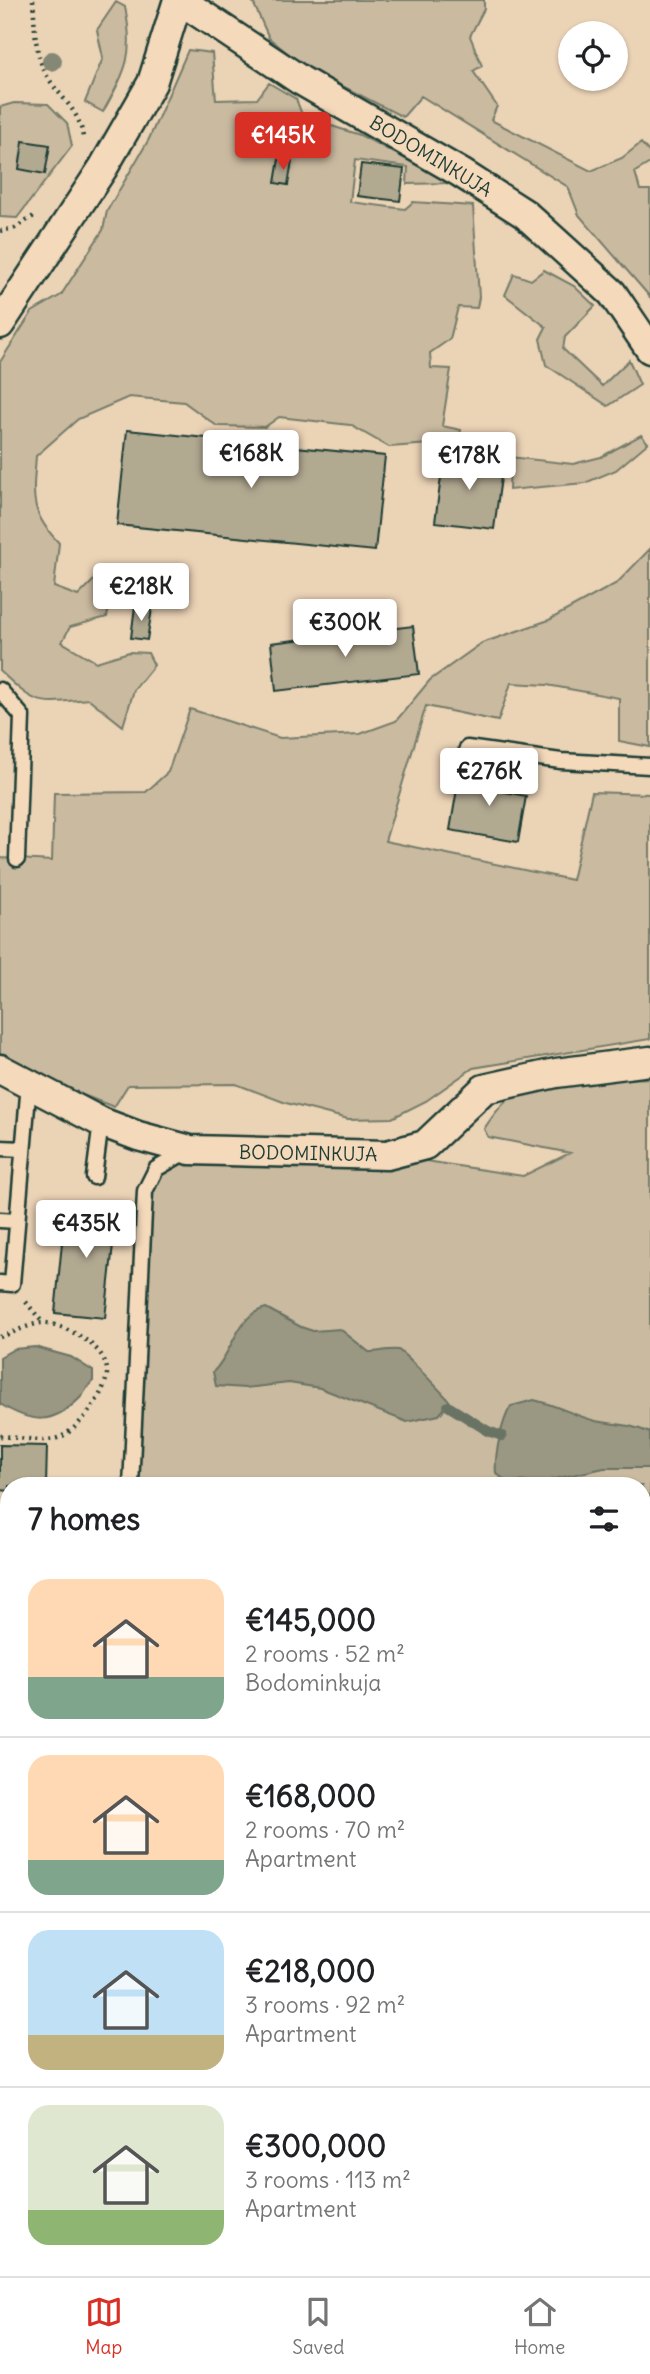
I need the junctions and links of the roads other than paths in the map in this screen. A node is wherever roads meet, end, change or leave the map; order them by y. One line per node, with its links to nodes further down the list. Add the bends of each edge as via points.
1 (179, 0): 2 (street, BODOMINKUJA, via 152,83 103,168); 3 (street, BODOMINKUJA, via 300,80 525,214 612,293)
2 (0, 324)
3 (650, 349)
4 (0, 690): 7 (lane, via 22,716)
5 (467, 748): 6 (lane, via 561,761)
6 (650, 766)
7 (17, 859)
8 (650, 1061): 15 (street, BODOMINKUJA, via 556,1073 484,1089 425,1145 387,1155)
9 (0, 1069): 11 (street, BODOMINKUJA)
10 (0, 1080): 11 (lane)
11 (29, 1082): 12 (street, BODOMINKUJA); 14 (lane)
12 (101, 1122): 15 (street, BODOMINKUJA); 16 (lane)
13 (0, 1147): 14 (lane)
14 (23, 1149): 18 (lane)
15 (190, 1150): 20 (lane, via 156,1169 145,1191)
16 (94, 1177)
17 (0, 1220): 18 (lane)
18 (17, 1221): 19 (lane, via 12,1284)
19 (0, 1283)
20 (131, 1477)

